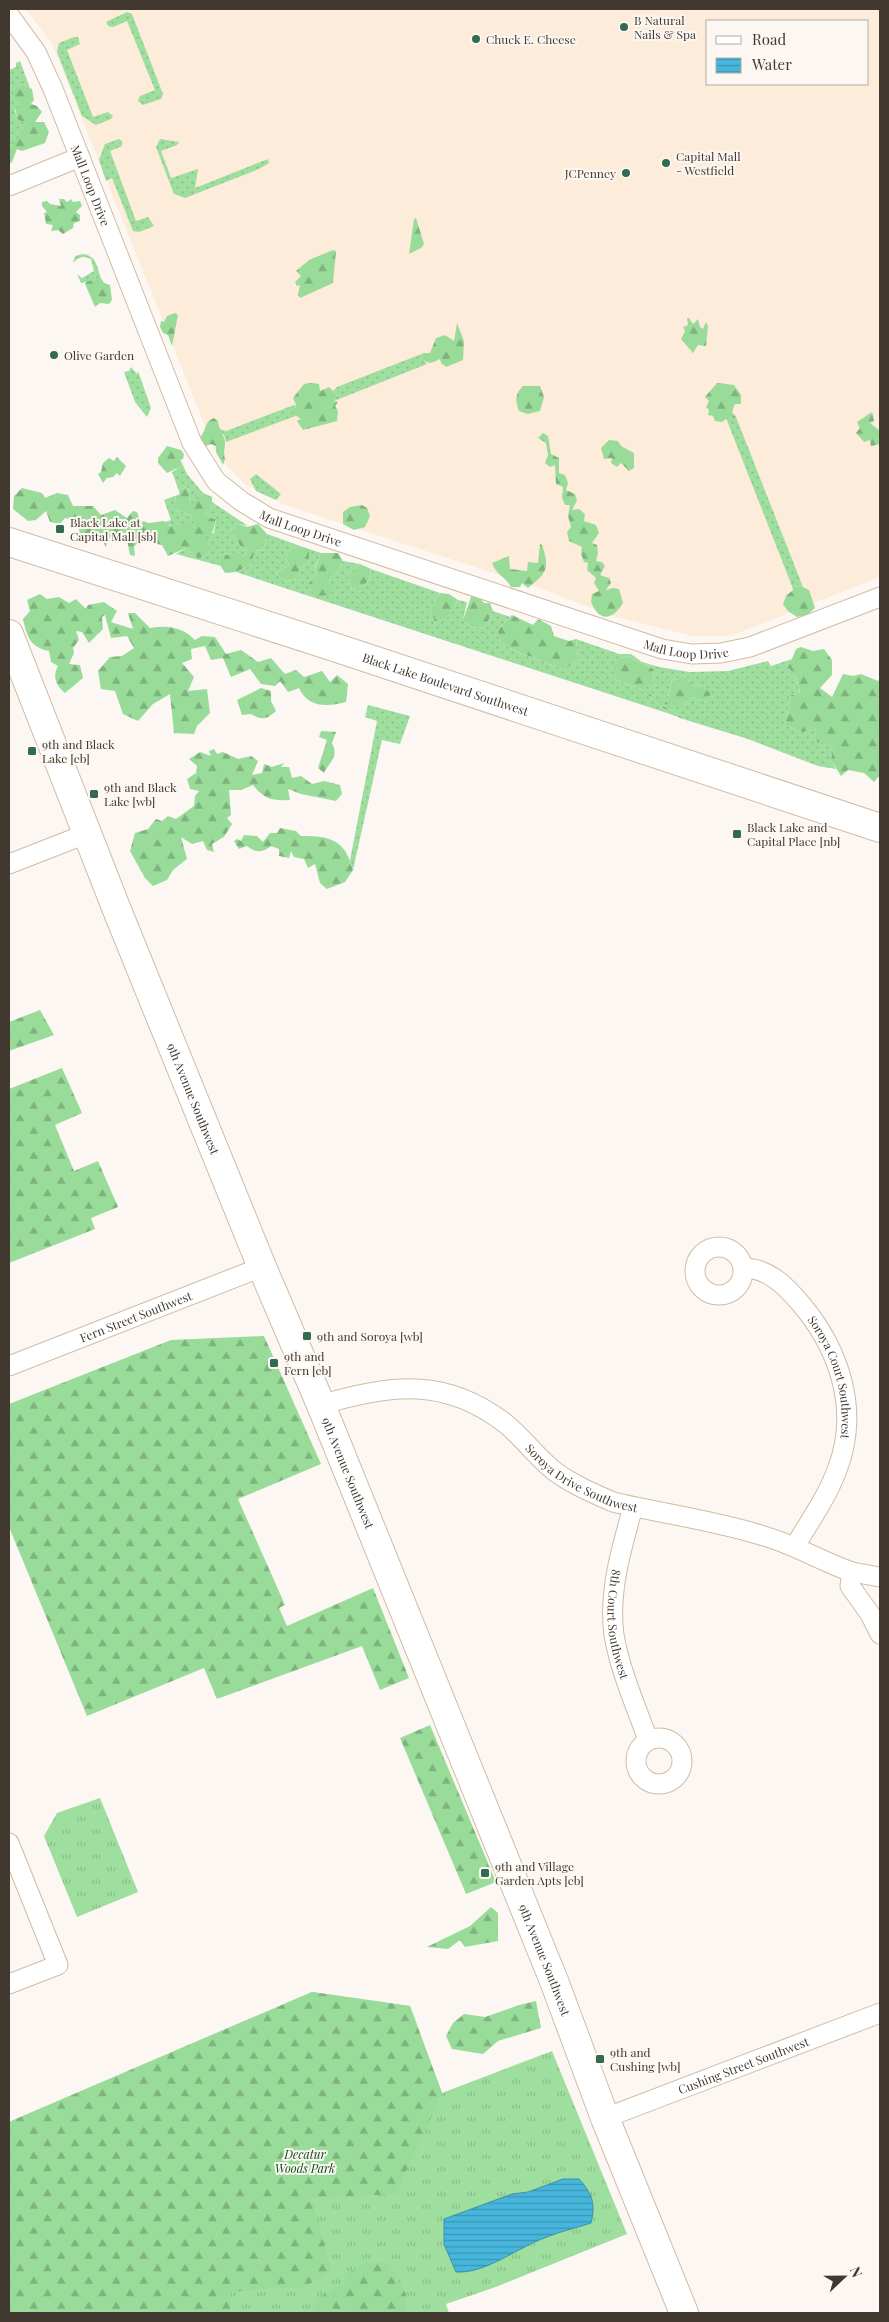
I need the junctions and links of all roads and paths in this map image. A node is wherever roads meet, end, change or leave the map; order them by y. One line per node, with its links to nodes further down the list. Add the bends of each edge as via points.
1 (9, 15): 2 (street, Mall Loop Drive, via 36,52)
2 (80, 157): 3 (street); 5 (street, Mall Loop Drive, via 192,443 216,481 269,518 662,649 692,654 750,647)
3 (9, 186)
4 (9, 542): 7 (street, Black Lake Boulevard Southwest)
5 (880, 597)
6 (9, 634): 8 (street, 9th Avenue Southwest)
7 (880, 828)
8 (86, 834): 9 (street); 10 (street, 9th Avenue Southwest)
9 (9, 864)
10 (262, 1267): 12 (street, Fern Street Southwest); 13 (street, 9th Avenue Southwest)
11 (742, 1268): 15 (street, Soroya Court Southwest, via 766,1272 788,1289 827,1338 843,1380 846,1435 838,1467 830,1488)
12 (9, 1366)
13 (322, 1405): 14 (street, Soroya Drive Southwest, via 376,1390 412,1387 461,1398 506,1424 552,1469 568,1480 614,1502); 23 (street, 9th Avenue Southwest, via 554,1981)
14 (633, 1507): 15 (street, Soroya Drive Southwest); 19 (street, 8th Court Southwest, via 615,1584 614,1633 620,1664)
15 (795, 1546): 16 (street, Soroya Drive Southwest)
16 (852, 1572): 17 (street, Soroya Drive Southwest); 18 (street, via 850,1586)
17 (880, 1578)
18 (880, 1634)
19 (648, 1740)
20 (9, 1843): 21 (street, via 58,1964)
21 (9, 1984)
22 (880, 2013): 23 (street, Cushing Street Southwest)
23 (605, 2118): 24 (street, 9th Avenue Southwest)
24 (684, 2313)

